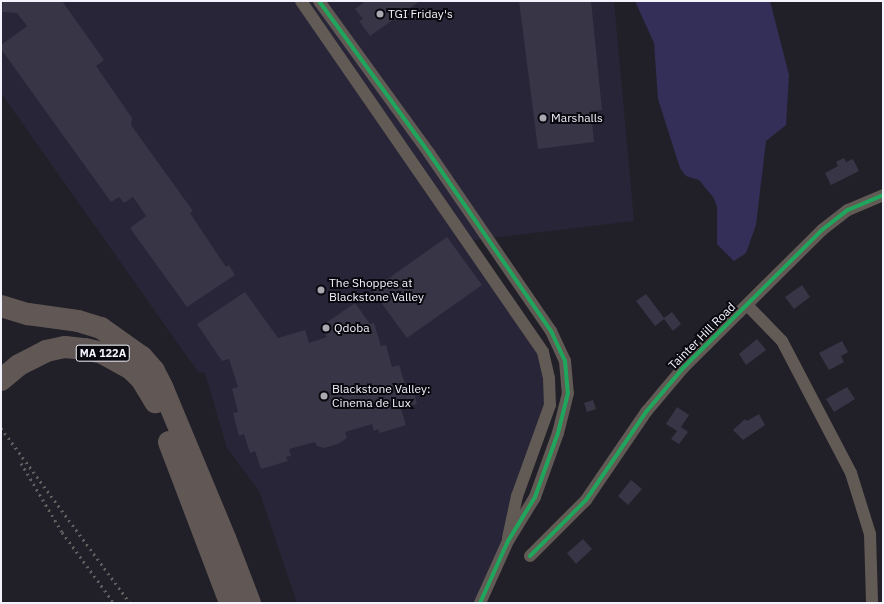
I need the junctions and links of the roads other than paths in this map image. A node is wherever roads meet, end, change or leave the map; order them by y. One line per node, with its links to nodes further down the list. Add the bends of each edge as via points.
1 (301, 1): 7 (street, via 543,352 550,378 550,405 517,496)
2 (318, 1): 7 (street, via 429,153 546,324 564,361 568,393 563,421 535,497)
3 (883, 195): 4 (street, Tainter Hill Road, via 848,210 830,223 793,256)
4 (747, 305): 8 (street, Tainter Hill Road, via 683,368 646,412 586,500); 12 (street, via 782,341 851,473 870,534)
5 (1, 306): 10 (highway, via 28,314 78,321 100,328 142,356 154,371 163,389 226,538)
6 (4, 377): 9 (highway, MA 122A, via 31,357 65,347 102,353 131,369 142,380 157,407)
7 (508, 541): 11 (street)
8 (530, 556)
9 (230, 603)
10 (250, 603)
11 (480, 603)
12 (872, 603)

